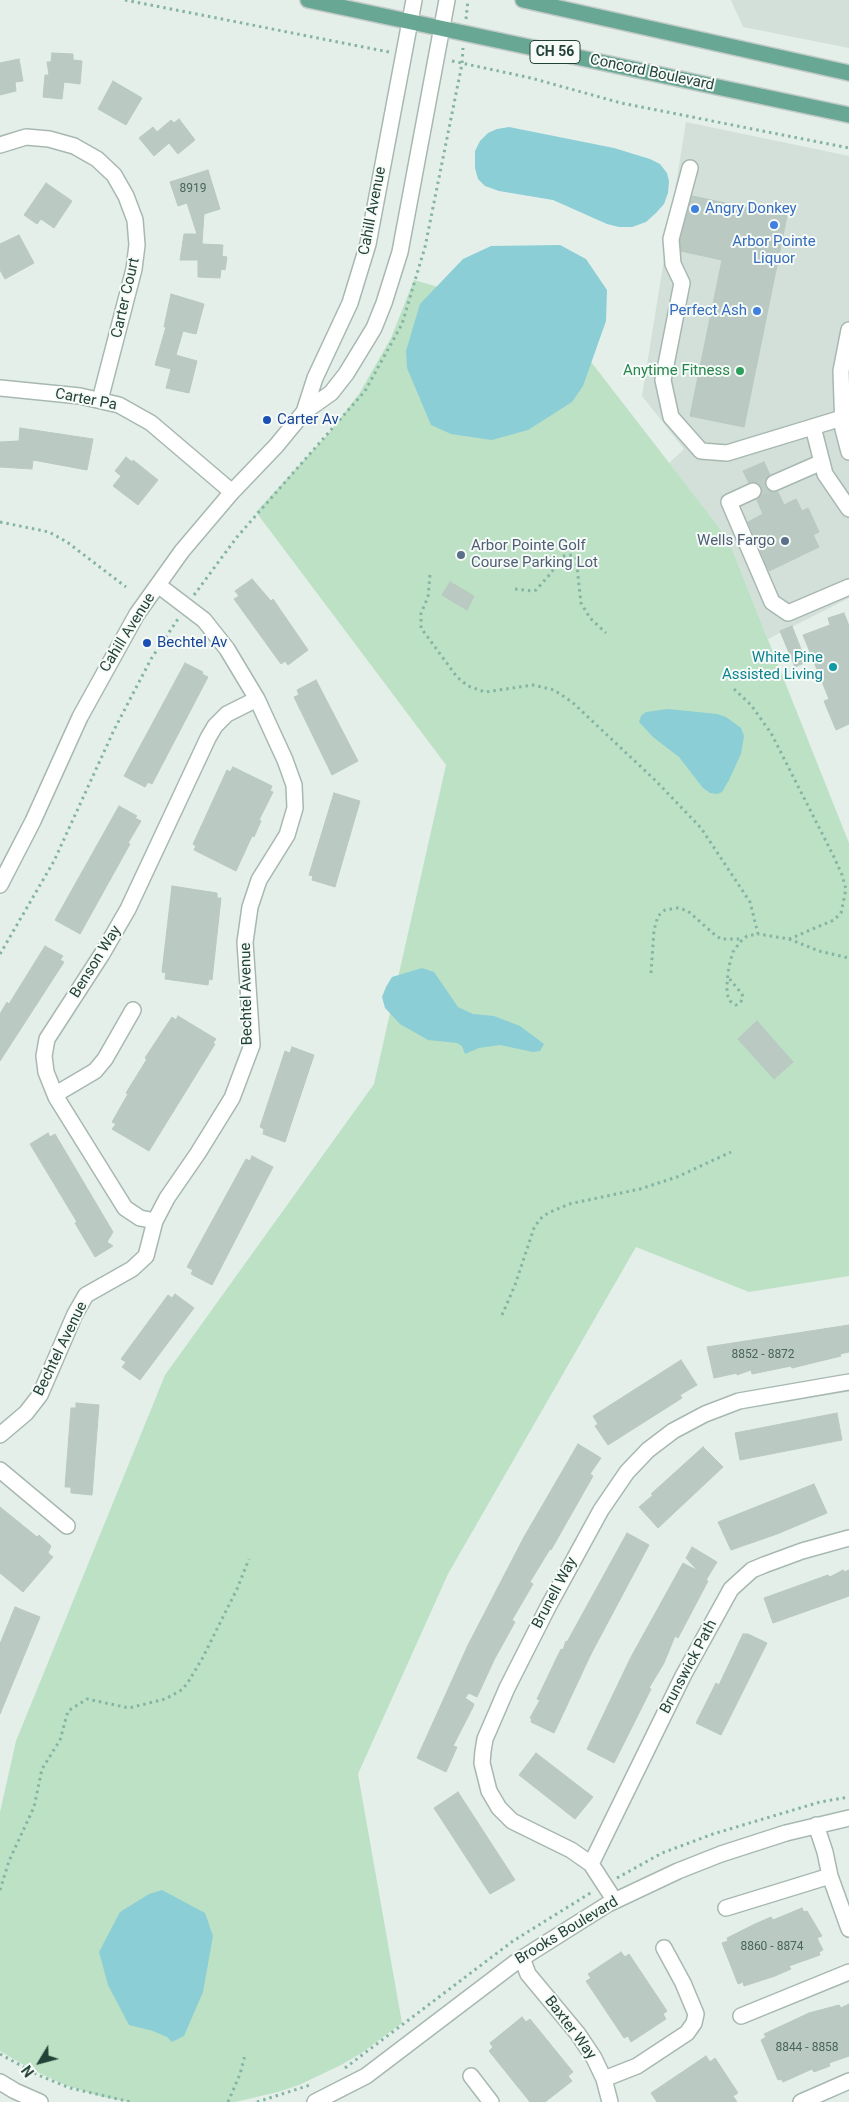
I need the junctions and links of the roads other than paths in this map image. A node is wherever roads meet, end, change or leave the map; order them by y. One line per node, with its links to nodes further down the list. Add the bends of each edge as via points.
1 (308, 0): 5 (main road, Concord Boulevard / CH 56)
2 (414, 0): 5 (street, Cahill Avenue)
3 (447, 0): 6 (street, Cahill Avenue)
4 (523, 0): 7 (main road)
5 (409, 21): 6 (main road, Concord Boulevard / CH 56); 14 (street, Cahill Avenue, via 368,244 350,303 315,378)
6 (441, 28): 8 (main road, Concord Boulevard / CH 56); 14 (street, Cahill Avenue, via 402,244 384,303 368,340 346,374 331,393)
7 (849, 73)
8 (849, 115)
9 (0, 145): 13 (street, Carter Court, via 26,137 74,146 114,175 126,196 138,245)
10 (690, 168): 16 (street, via 671,239 673,264 682,283 663,380 671,417 701,450 728,453)
11 (849, 330): 15 (street, via 841,371)
12 (0, 388): 13 (street, Carter Pa)
13 (100, 400): 21 (street, Carter Pa, via 119,405 151,423)
14 (304, 412): 21 (street, Cahill Avenue)
15 (846, 418): 16 (street); 17 (street, via 843,429)
16 (813, 427): 18 (street)
17 (849, 452)
18 (822, 462): 19 (street); 22 (street, via 825,474)
19 (774, 483)
20 (753, 491): 24 (street, via 729,502 772,602 788,613)
21 (232, 492): 23 (street, Cahill Avenue)
22 (849, 509)
23 (158, 585): 25 (street, Bechtel Avenue, via 215,632); 26 (street, Cahill Avenue, via 137,614 97,684)
24 (849, 587)
25 (256, 699): 28 (street, Benson Way, via 227,714 215,726 128,909 47,1039 46,1072); 29 (street, Bechtel Avenue, via 294,785 295,808 287,835 259,880 250,907 245,942 252,1045 232,1098)
26 (0, 885)
27 (133, 1010): 28 (street, via 95,1071)
28 (56, 1094): 29 (street, Benson Way, via 125,1208 140,1218)
29 (155, 1220): 31 (street, Bechtel Avenue, via 146,1256 132,1269 86,1295 40,1395 26,1413)
30 (849, 1382): 37 (street, Brunell Way, via 739,1401 673,1431 648,1450 615,1487 561,1582 485,1739 482,1763 489,1791 512,1821 571,1850)
31 (0, 1435)
32 (0, 1470): 33 (street)
33 (67, 1526)
34 (849, 1538): 37 (street, Brunswick Path, via 764,1564 731,1589 683,1676)
35 (849, 1818): 36 (street, Brooks Boulevard)
36 (816, 1825): 38 (street); 40 (street, Brooks Boulevard, via 721,1854)
37 (591, 1864): 40 (street, Brunell Way)
38 (830, 1876): 39 (street); 41 (street)
39 (843, 1891): 42 (street)
40 (615, 1901): 44 (street, Brooks Boulevard)
41 (726, 1908)
42 (849, 1929)
43 (664, 1948): 48 (street, via 696,2014 694,2023 687,2033 637,2066)
44 (522, 1958): 48 (street, Baxter Way, via 528,1974 578,2034); 51 (street, Brooks Boulevard)
45 (849, 1972): 46 (street)
46 (741, 2016)
47 (471, 2076): 54 (street)
48 (604, 2079): 55 (street, Baxter Way)
49 (849, 2081): 56 (street)
50 (0, 2082): 52 (street)
51 (347, 2095): 53 (street, Brooks Boulevard)
52 (40, 2102)
53 (315, 2102)
54 (491, 2102)
55 (610, 2102)
56 (801, 2102)

